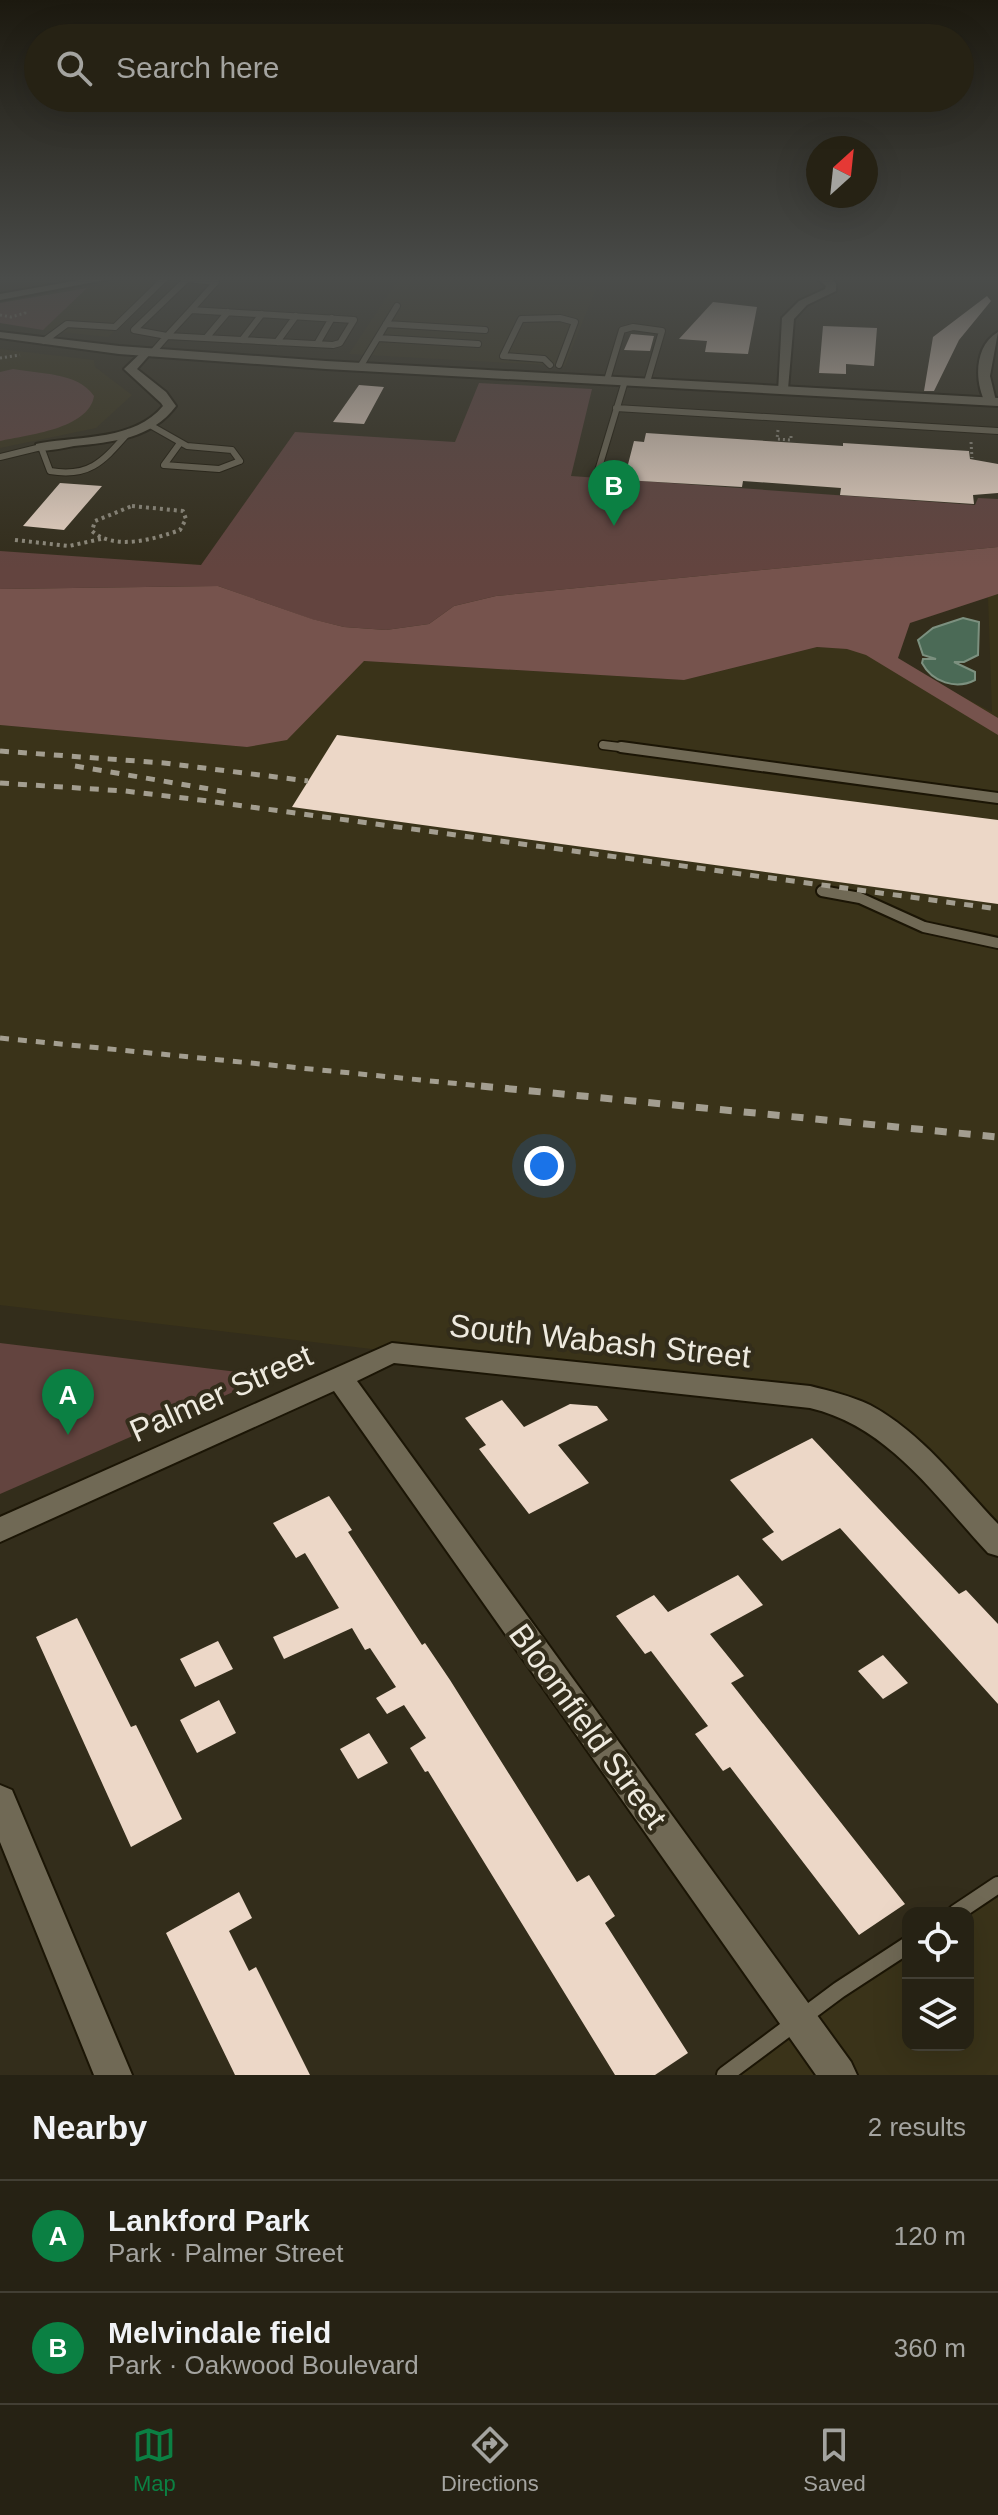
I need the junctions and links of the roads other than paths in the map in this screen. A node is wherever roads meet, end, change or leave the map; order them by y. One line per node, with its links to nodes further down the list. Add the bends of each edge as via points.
1 (141, 375): 13 (street, via 138,379 170,406)
2 (509, 375): 7 (street)
3 (609, 375): 7 (lane)
4 (649, 375): 9 (lane)
5 (783, 375): 10 (street)
6 (983, 375): 11 (street, via 984,389)
7 (607, 380): 8 (street)
8 (625, 381): 9 (street); 12 (lane)
9 (647, 382): 10 (street)
10 (782, 389): 11 (street)
11 (994, 402)
12 (616, 408): 14 (lane); 19 (lane)
13 (150, 425): 15 (street); 16 (lane)
14 (998, 431)
15 (129, 432): 17 (street); 17 (lane, via 88,471 50,471)
16 (180, 443): 16 (lane, via 232,450 240,461 219,469 164,465)
17 (41, 447): 18 (lane)
18 (0, 457)
19 (597, 474)
20 (603, 745): 21 (lane)
21 (998, 798)
22 (822, 891): 23 (lane, via 860,898 924,927)
23 (998, 943)
24 (339, 1377): 25 (street, Palmer Street); 26 (street, South Wabash Street, via 392,1353 810,1397 856,1411 891,1434); 31 (street, Bloomfield Street)
25 (0, 1530)
26 (998, 1544)
27 (0, 1801): 32 (street)
28 (998, 1885): 29 (lane)
29 (965, 1907)
30 (902, 1949): 31 (lane)
31 (799, 2020): 33 (lane); 34 (street, Bloomfield Street)
32 (113, 2075)
33 (725, 2075)
34 (838, 2075)

